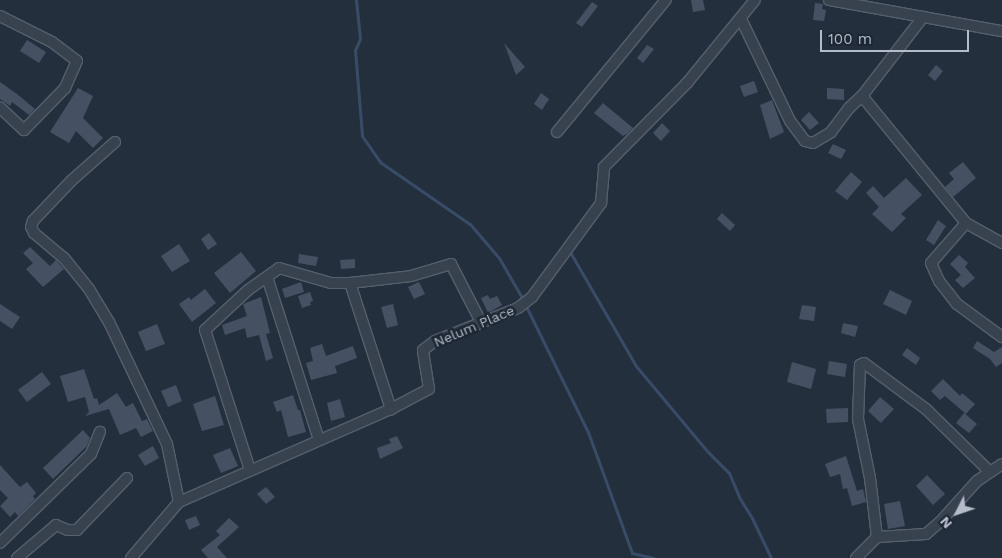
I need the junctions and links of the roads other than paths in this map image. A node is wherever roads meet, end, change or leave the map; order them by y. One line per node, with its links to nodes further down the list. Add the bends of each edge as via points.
1 (666, 0): 10 (street)
2 (755, 0): 6 (street, Nelum Place)
3 (828, 0): 5 (street)
4 (0, 16): 9 (street, via 52,42 77,61 65,88 24,130)
5 (923, 17): 7 (street); 8 (street)
6 (741, 19): 8 (street, via 790,121 805,141 813,143 830,132); 16 (street, Nelum Place, via 687,83 604,167 601,203 532,297 518,308)
7 (1002, 31)
8 (862, 96): 12 (street)
9 (0, 108)
10 (557, 132)
11 (115, 142): 25 (street, via 72,180 31,227 64,258 89,289 109,322 167,444)
12 (966, 223): 13 (street); 17 (street, via 931,263 957,304)
13 (1002, 243)
14 (267, 277): 15 (street, via 279,268 331,283); 20 (street); 22 (street, via 205,330)
15 (350, 283): 16 (street, via 411,276 451,264); 18 (street)
16 (481, 322): 18 (street, Nelum Place, via 434,341 423,350 429,389)
17 (1002, 337)
18 (391, 409): 20 (street, Nelum Place)
19 (100, 432): 27 (street, via 91,454)
20 (320, 440): 22 (street, Nelum Place)
21 (1002, 464): 23 (street)
22 (250, 470): 25 (street, Nelum Place)
23 (990, 472): 26 (street, via 977,481 926,534); 26 (street, via 926,409 864,363 860,365 858,419 870,478)
24 (127, 478): 28 (street, via 77,530 56,525)
25 (179, 502): 29 (street, Nelum Place)
26 (877, 538): 30 (street)
27 (0, 543)
28 (16, 558)
29 (131, 558)
30 (856, 558)

